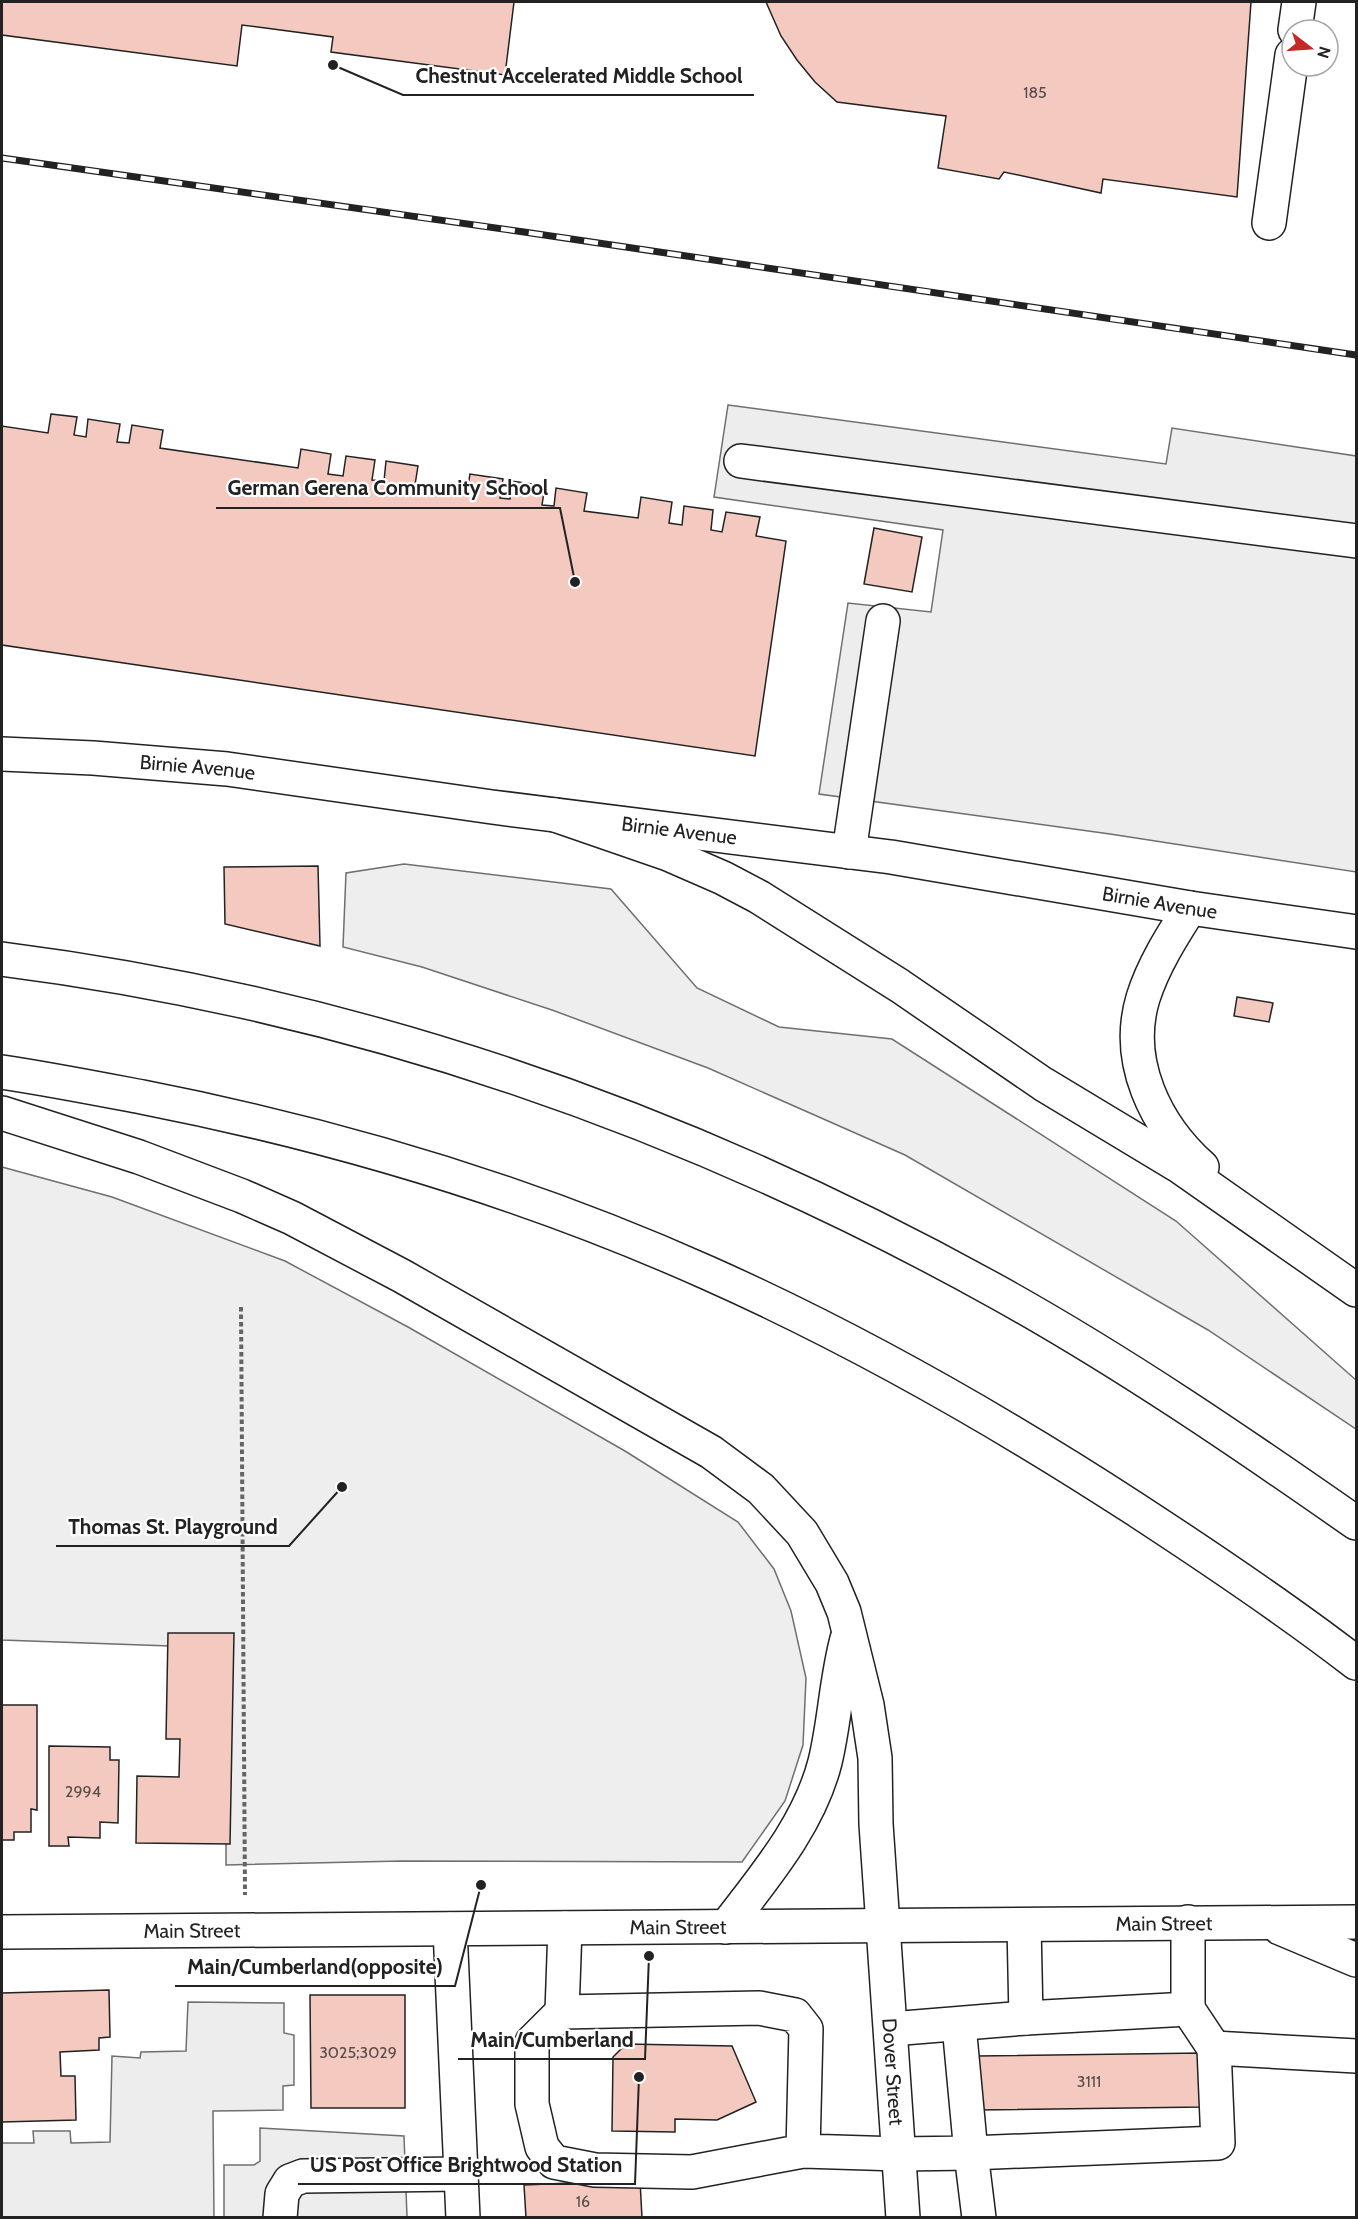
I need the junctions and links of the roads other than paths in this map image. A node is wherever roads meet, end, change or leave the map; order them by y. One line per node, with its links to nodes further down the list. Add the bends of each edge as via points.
1 (1299, 2): 2 (main road)
2 (1297, 18)
3 (1289, 78): 4 (main road)
4 (1269, 223)
5 (741, 461): 6 (main road)
6 (1356, 541)
7 (883, 621): 10 (main road)
8 (2, 754): 9 (main road, Birnie Avenue, via 227,769)
9 (555, 814): 10 (main road, Birnie Avenue); 16 (main road, via 668,854 767,902 900,986 1043,1084 1179,1166)
10 (849, 852): 11 (main road, Birnie Avenue)
11 (1191, 908): 12 (main road, Birnie Avenue); 16 (main road, via 1158,964 1139,1014 1139,1055 1148,1093 1163,1124 1187,1154)
12 (1356, 932)
13 (2, 959): 17 (main road, via 188,989 343,1024 595,1105 742,1164 870,1224 1000,1294 1147,1382)
14 (2, 1072): 19 (main road, via 190,1107 343,1143 583,1221 708,1273 836,1334 1082,1474 1200,1551)
15 (2, 1113): 18 (main road, Dover Street, via 139,1156 292,1218 711,1452 761,1489 802,1533 832,1583)
16 (1356, 1289)
17 (1356, 1523)
18 (849, 1632): 24 (main road, Dover Street, via 875,1758); 25 (main road, via 819,1783 780,1855)
19 (1356, 1663)
20 (1188, 1922): 22 (main road, Main Street); 23 (main road, Main Street); 30 (main road)
21 (1356, 1922): 22 (main road, Main Street)
22 (1267, 1923): 29 (main road)
23 (1024, 1925): 24 (main road, Main Street); 32 (main road)
24 (883, 1926): 25 (main road, Main Street); 34 (main road, Dover Street)
25 (726, 1927): 26 (main road, Main Street)
26 (565, 1928): 27 (main road, Main Street); 31 (main road)
27 (450, 1929): 28 (main road, Main Street); 40 (main road)
28 (2, 1932)
29 (1356, 1960)
30 (1188, 2009): 32 (main road); 35 (main road)
31 (562, 2012): 37 (main road, via 759,2008 795,2015 806,2029); 37 (main road, via 532,2042 532,2103 542,2147 554,2162 595,2170 692,2172)
32 (1026, 2018): 33 (main road)
33 (959, 2025): 34 (main road); 38 (main road)
34 (891, 2029): 39 (main road, Dover Street)
35 (1214, 2048): 36 (main road); 38 (main road, via 1218,2143)
36 (1356, 2056)
37 (803, 2151): 39 (main road)
38 (971, 2153): 39 (main road); 44 (main road)
39 (899, 2154): 43 (main road, Dover Street)
40 (461, 2174): 41 (main road, via 303,2176 290,2181 282,2194); 42 (main road)
41 (280, 2217)
42 (463, 2217)
43 (903, 2217)
44 (979, 2217)

